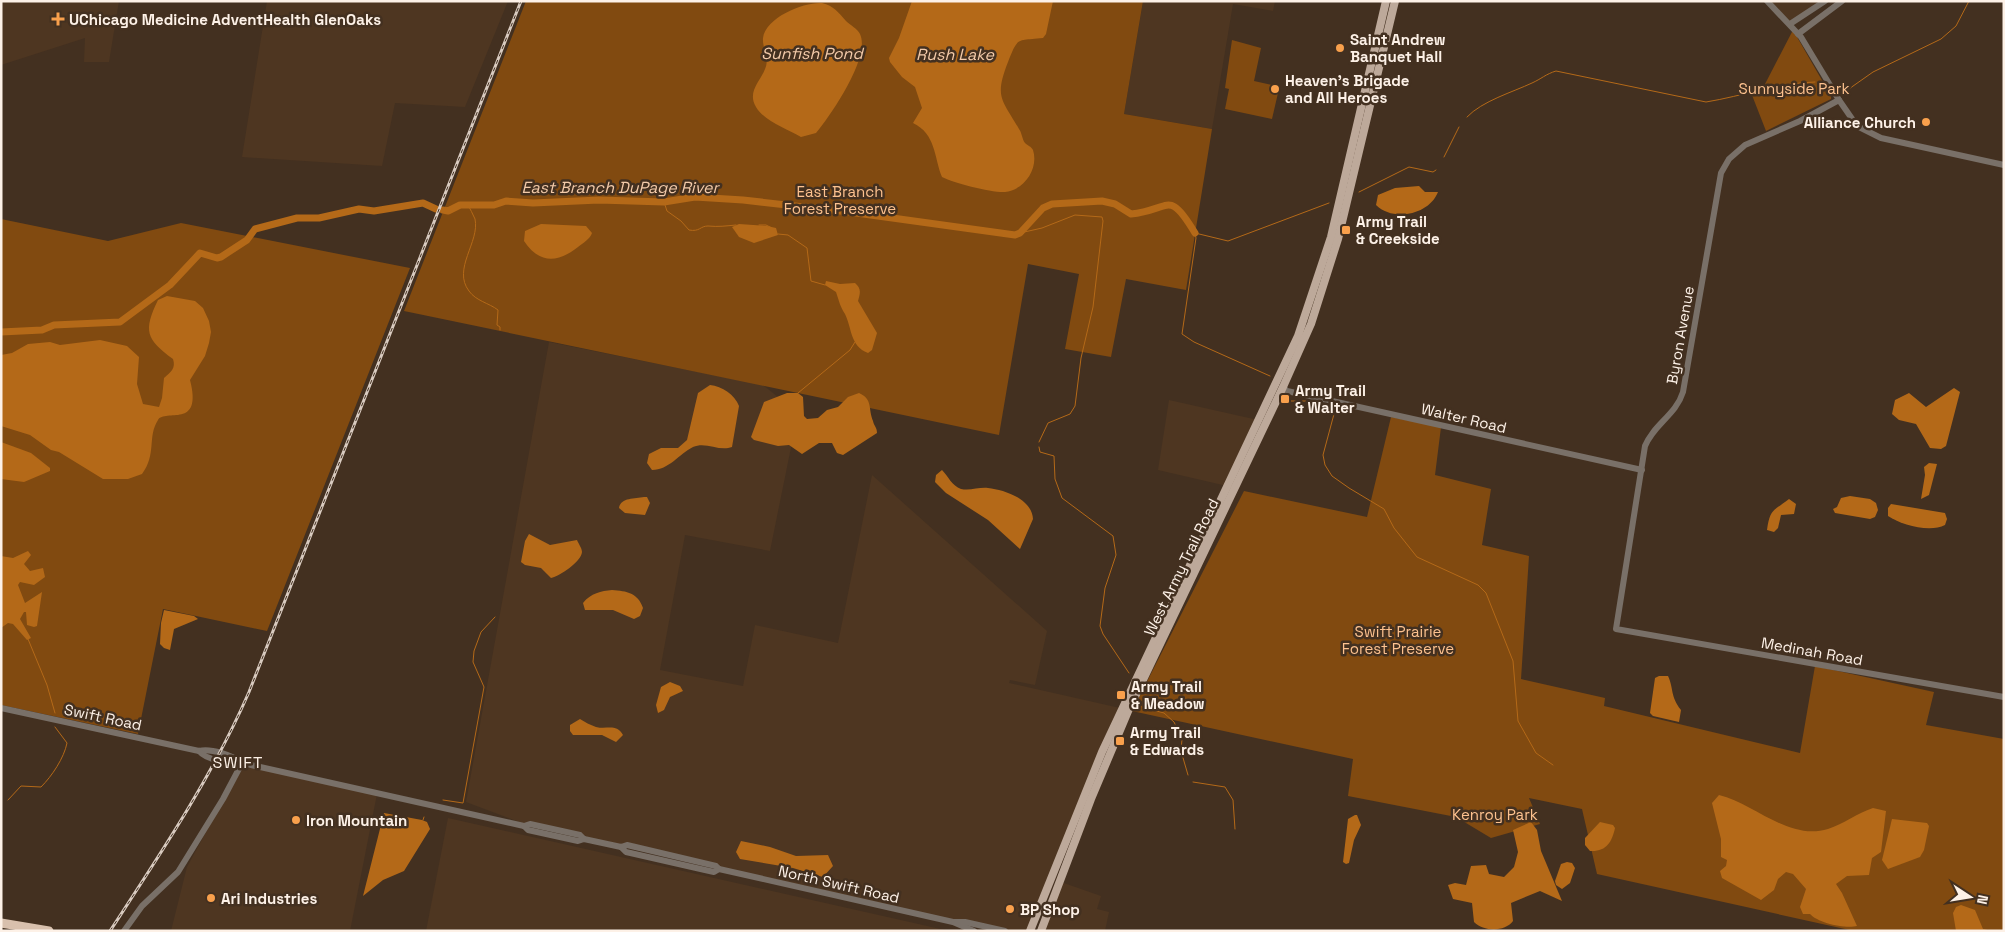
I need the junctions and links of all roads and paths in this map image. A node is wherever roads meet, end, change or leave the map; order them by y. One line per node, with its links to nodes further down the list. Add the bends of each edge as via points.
1 (1386, 1): 8 (main road, West Army Trail Road)
2 (1395, 1): 10 (main road, West Army Trail Road)
3 (1766, 1): 6 (street)
4 (1825, 1): 6 (street)
5 (1842, 1): 7 (street)
6 (1790, 24): 7 (street)
7 (1798, 34): 9 (street)
8 (1364, 97): 10 (main road); 12 (main road, West Army Trail Road, via 1311,302)
9 (1839, 100): 11 (street, via 1858,126 1877,136); 14 (street, Byron Avenue, via 1745,146 1723,168 1717,187 1683,392 1672,414 1648,438)
10 (1370, 106): 13 (main road, West Army Trail Road, via 1344,215 1317,305)
11 (2004, 165)
12 (1280, 377): 13 (main road); 27 (main road, West Army Trail Road, via 1102,752)
13 (1283, 387): 14 (street, Walter Road, via 1288,391); 28 (main road, West Army Trail Road, via 1129,709)
14 (1642, 470): 15 (street, Byron Avenue)
15 (1616, 629): 16 (street, Medinah Road)
16 (2004, 698)
17 (1, 708): 18 (street, Swift Road, via 204,750)
18 (242, 762): 19 (street, Swift Road); 24 (street, via 178,872 142,906)
19 (524, 826): 20 (street, North Swift Road, via 530,824 555,829 626,852 714,872 719,869)
20 (953, 922): 25 (street, North Swift Road); 26 (street, North Swift Road)
21 (1, 924): 22 (highway); 23 (highway)
22 (27, 931)
23 (49, 931)
24 (124, 931)
25 (974, 931)
26 (1005, 931)
27 (1030, 931)
28 (1041, 931)

